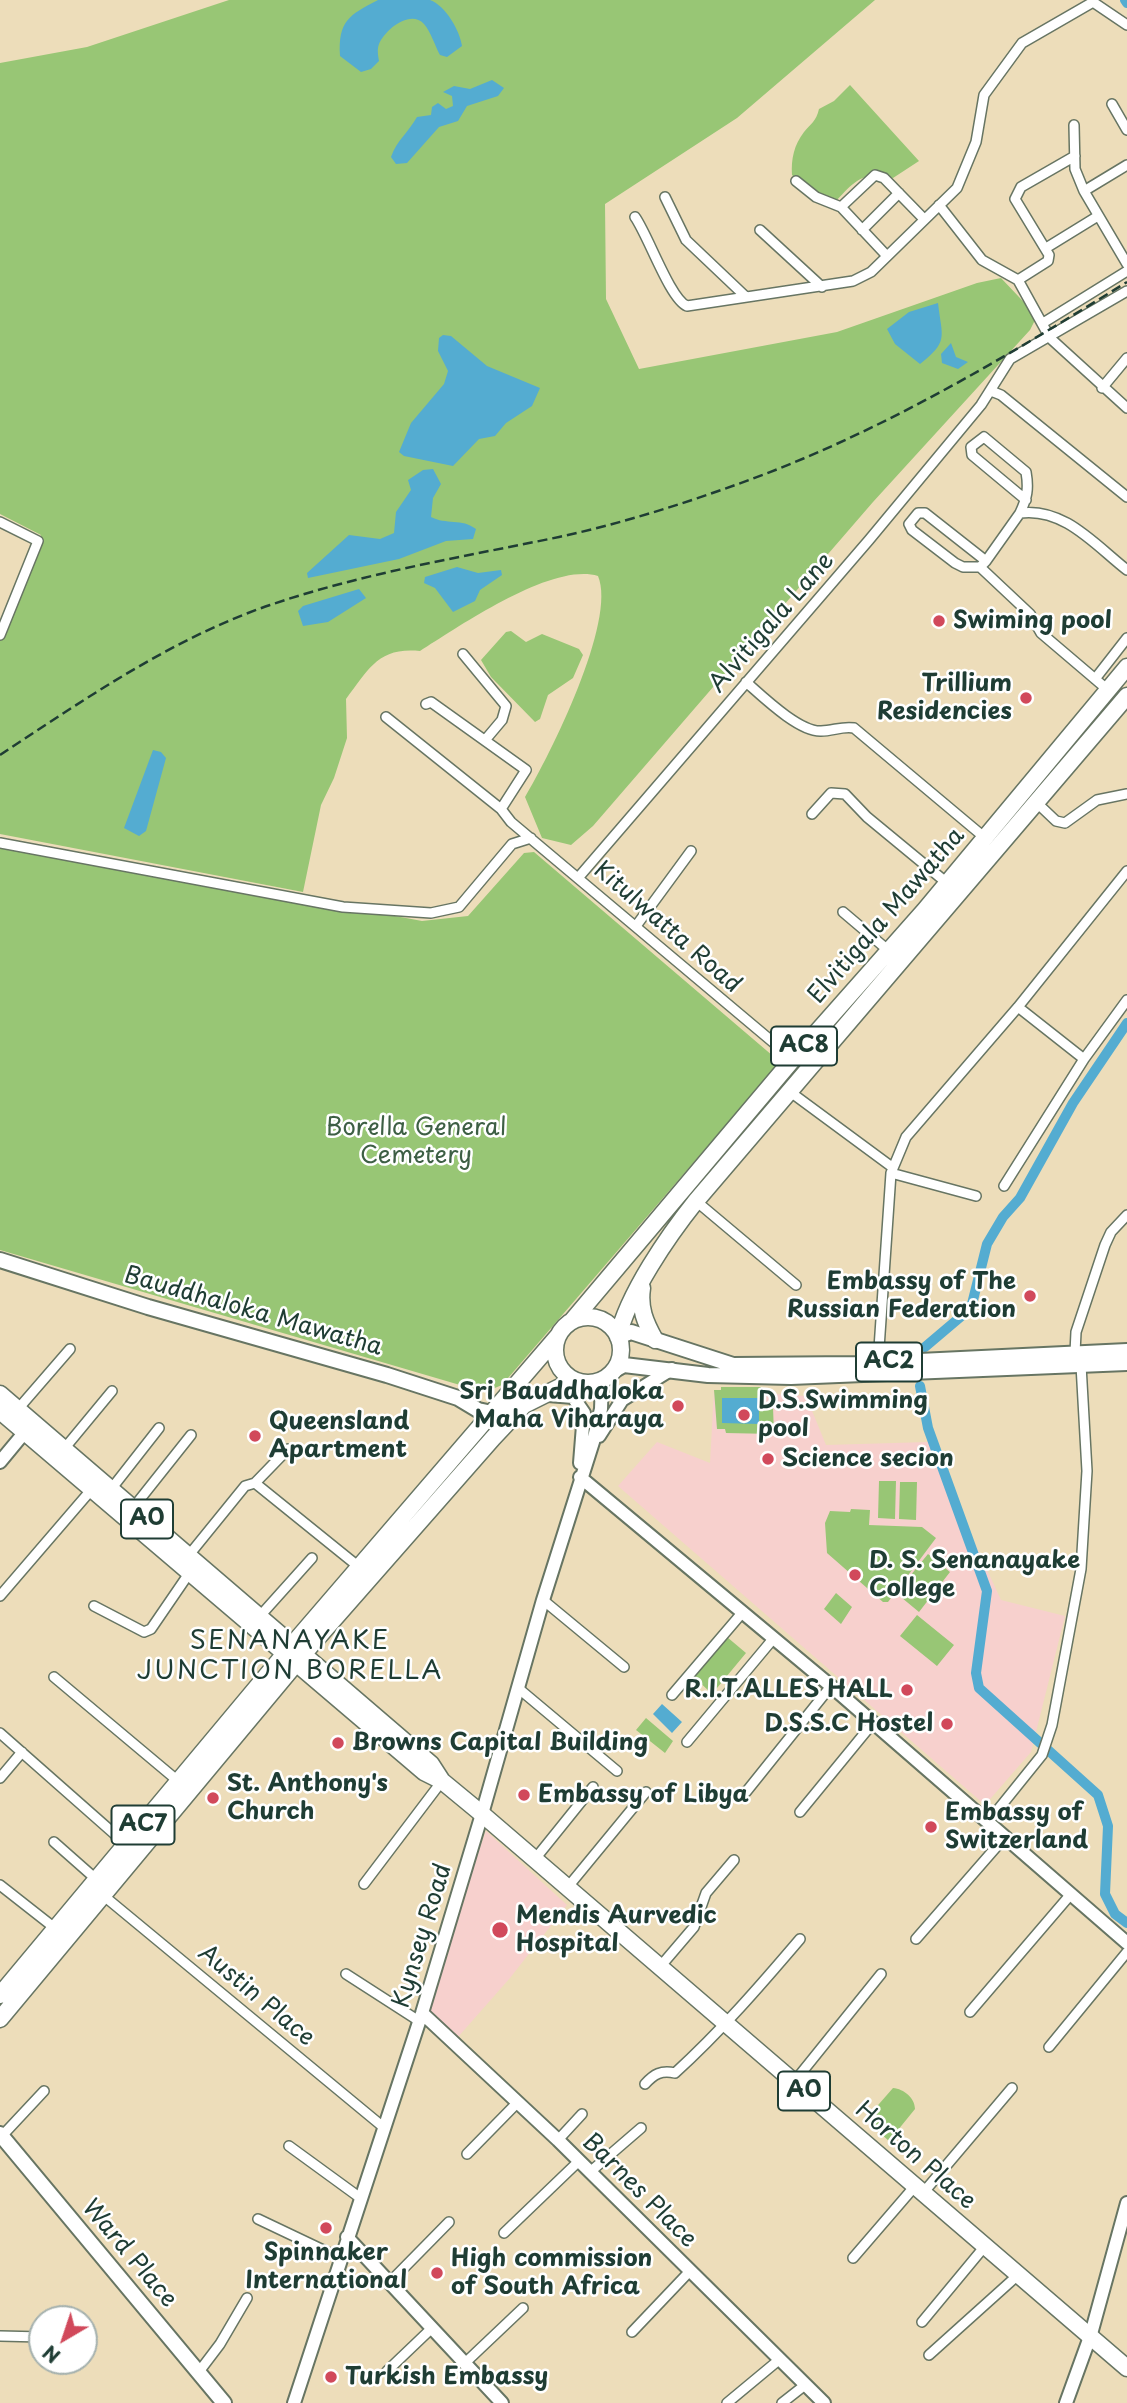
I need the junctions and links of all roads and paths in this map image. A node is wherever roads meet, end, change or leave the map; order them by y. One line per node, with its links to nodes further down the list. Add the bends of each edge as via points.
1 (1127, 25): 11 (street, via 1093,2 1022,43 984,95 976,142 957,188)
2 (1112, 104): 4 (street)
3 (1074, 125): 5 (street)
4 (1127, 130)
5 (1075, 156): 8 (street); 18 (street, via 1016,194)
6 (1127, 165): 8 (street)
7 (796, 181): 12 (street, via 816,197)
8 (1084, 191): 14 (street)
9 (899, 193): 12 (street, via 875,174); 15 (street); 17 (street)
10 (665, 197): 25 (street, via 686,240)
11 (939, 205): 15 (street); 22 (street, via 982,260)
12 (841, 207): 17 (street)
13 (635, 216): 25 (street, via 681,303 687,306)
14 (1098, 216): 18 (street); 20 (street)
15 (923, 218): 19 (street)
16 (760, 230): 23 (street)
17 (862, 230): 19 (street)
18 (1045, 248): 22 (street, via 1048,261)
19 (887, 256): 23 (street, via 853,281)
20 (1127, 264)
21 (1127, 271): 26 (street)
22 (1018, 280): 26 (street)
23 (822, 287): 25 (street)
24 (1127, 291): 27 (street, Alvitigala Lane)
25 (744, 296)
26 (1043, 323): 27 (street)
27 (1050, 338): 29 (street); 30 (street, Alvitigala Lane, via 1010,359)
28 (1127, 358): 29 (street)
29 (1102, 388): 31 (street)
30 (991, 391): 32 (street, via 1002,395); 43 (street, Alvitigala Lane)
31 (1127, 408)
32 (1127, 497)
33 (1027, 500): 33 (street, via 1026,472 984,437 971,447 972,455); 34 (street)
34 (1020, 513): 36 (street); 37 (street, via 1049,513 1063,519)
35 (0, 522): 38 (street, via 38,541)
36 (983, 564): 36 (street, via 962,567 909,524 918,513 925,513); 42 (street, via 1030,614 1041,633)
37 (1127, 570)
38 (0, 635)
39 (1127, 638): 42 (street)
40 (463, 654): 48 (street, via 506,706 502,720)
41 (1127, 667): 44 (highway, Elvitigala Mawatha / AC8)
42 (1095, 679): 44 (street)
43 (746, 682): 55 (street, via 809,729 854,727); 60 (street, Alvitigala Lane)
44 (1108, 690): 49 (highway, Elvitigala Mawatha / AC8)
45 (1127, 696): 50 (highway, Elvitigala Mawatha / AC8)
46 (426, 704): 48 (street, via 431,702)
47 (386, 717): 53 (street, Kitulwatta Road)
48 (486, 739): 53 (street, via 526,770)
49 (1039, 773): 50 (highway); 55 (highway, Elvitigala Mawatha / AC8)
50 (1052, 784): 52 (highway, Elvitigala Mawatha / AC8)
51 (1127, 794): 52 (street, via 1097,800 1065,823 1056,821)
52 (1036, 802): 69 (highway, Elvitigala Mawatha / AC8)
53 (501, 809): 56 (street, Kitulwatta Road)
54 (812, 814): 61 (street, via 831,793 845,794)
55 (984, 837): 61 (highway, Elvitigala Mawatha / AC8)
56 (531, 838): 57 (street, via 512,844 459,907 431,913 343,907); 60 (street, Kitulwatta Road)
57 (0, 843)
58 (691, 850): 63 (street)
59 (1127, 871): 66 (street)
60 (578, 878): 63 (street, Kitulwatta Road)
61 (947, 883): 64 (highway, Elvitigala Mawatha / AC8)
62 (844, 912): 64 (street)
63 (636, 926): 67 (street, Kitulwatta Road)
64 (889, 951): 67 (highway, Elvitigala Mawatha / AC8)
65 (1127, 1000): 68 (street)
66 (1018, 1007): 68 (street); 70 (street, via 906,1137)
67 (793, 1059): 78 (highway, Elvitigala Mawatha / AC8)
68 (1084, 1059): 71 (street)
69 (789, 1091): 70 (street); 73 (highway, Elvitigala Mawatha / AC8)
70 (891, 1170): 72 (street); 85 (street)
71 (1004, 1186)
72 (976, 1196)
73 (696, 1201): 76 (highway, Elvitigala Mawatha / AC8, via 654,1257); 77 (street)
74 (1127, 1215): 84 (street, via 1105,1245 1076,1332)
75 (0, 1260): 95 (main road, Bauddhaloka Mawatha, via 387,1375)
76 (642, 1285): 80 (highway, Elvitigala Mawatha / AC8); 81 (highway, via 640,1301)
77 (796, 1285)
78 (572, 1321): 79 (highway); 80 (highway, via 593,1317)
79 (558, 1336): 89 (highway, via 559,1366); 95 (highway, AC7)
80 (618, 1337): 81 (main road, AC2, via 631,1332); 88 (highway, via 621,1354)
81 (655, 1340): 85 (main road, AC2, via 733,1365)
82 (70, 1349): 93 (street)
83 (1127, 1350): 84 (main road, AC2)
84 (1078, 1359): 85 (main road, AC2); 86 (main road, AC2); 87 (main road, AC2, via 791,1377 721,1376); 136 (street, via 1087,1471 1081,1569 1042,1755)
85 (878, 1363)
86 (1127, 1363)
87 (672, 1369): 88 (main road, AC2, via 624,1365); 103 (street, via 622,1400)
88 (608, 1375): 89 (highway, via 593,1383); 103 (street, Kynsey Road)
89 (574, 1380): 92 (highway, AC7); 96 (street, Kynsey Road)
90 (112, 1391): 100 (street)
91 (0, 1394): 93 (highway, A0)
92 (539, 1396): 95 (main road); 96 (street, via 569,1395); 117 (highway, AC7, via 524,1405)
93 (18, 1409): 100 (highway, A0)
94 (0, 1411): 98 (highway, A0)
95 (492, 1413): 110 (highway, AC7)
96 (583, 1413): 103 (street, Kynsey Road)
97 (159, 1428): 105 (street)
98 (24, 1433): 102 (street); 106 (highway, A0)
99 (191, 1435): 107 (street)
100 (64, 1449): 105 (highway, A0)
101 (288, 1449): 104 (street)
102 (0, 1462)
103 (580, 1477): 112 (street, Kynsey Road); 114 (street)
104 (251, 1484): 109 (street); 110 (street)
105 (111, 1488): 107 (highway, A0)
106 (92, 1489): 109 (highway, A0); 111 (street)
107 (134, 1508): 109 (highway, A0)
108 (312, 1558): 115 (street)
109 (190, 1564): 113 (street, via 144,1632); 115 (highway, A0); 117 (highway, A0)
110 (359, 1567): 117 (highway, AC7)
111 (0, 1596)
112 (543, 1600): 118 (street); 121 (street, Kynsey Road)
113 (94, 1606)
114 (742, 1613): 116 (street); 122 (street)
115 (260, 1616): 117 (highway, A0)
116 (773, 1639): 120 (street); 125 (street)
117 (295, 1654): 129 (highway, A0, via 431,1764); 130 (highway, AC7); 144 (highway, AC7)
118 (624, 1667)
119 (54, 1677): 130 (street)
120 (831, 1686): 123 (street); 133 (street)
121 (518, 1688): 127 (street); 135 (street, Kynsey Road)
122 (673, 1695)
123 (873, 1723): 134 (street); 136 (street)
124 (0, 1733): 126 (street)
125 (687, 1742)
126 (22, 1752): 128 (street); 139 (street)
127 (617, 1771)
128 (0, 1778)
129 (442, 1781): 135 (highway, A0); 142 (street)
130 (178, 1782): 139 (highway, AC7)
131 (593, 1787): 140 (street)
132 (646, 1792): 145 (street)
133 (746, 1792)
134 (800, 1812)
135 (482, 1814): 140 (highway, Horton Place / A0); 157 (street, Kynsey Road)
136 (988, 1822): 137 (street)
137 (1005, 1837): 146 (street); 149 (street)
138 (54, 1842): 144 (street, Austin Place)
139 (127, 1845): 144 (highway, AC7)
140 (534, 1859): 145 (highway, Horton Place / A0)
141 (734, 1860): 152 (street, via 706,1893 694,1927)
142 (364, 1884)
143 (0, 1885): 147 (street)
144 (100, 1888): 147 (highway, AC7); 158 (highway, AC7); 167 (street, Austin Place)
145 (567, 1888): 152 (highway, Horton Place / A0)
146 (1071, 1894): 150 (street); 156 (street)
147 (56, 1929): 155 (highway, AC7)
148 (800, 1939): 159 (street)
149 (916, 1939)
150 (1127, 1943)
151 (1127, 1952): 160 (street)
152 (659, 1968): 159 (highway, Horton Place / A0)
153 (345, 1974): 157 (street)
154 (881, 1975): 161 (street)
155 (0, 1995)
156 (970, 2012)
157 (420, 2017): 165 (street, Barnes Place); 167 (street, Kynsey Road)
158 (0, 2019)
159 (727, 2025): 161 (highway, Horton Place / A0); 162 (street, via 675,2073 653,2074)
160 (1049, 2048)
161 (794, 2082): 175 (highway, Horton Place / A0)
162 (645, 2084)
163 (1012, 2088): 175 (street)
164 (44, 2091): 169 (street)
165 (518, 2102): 170 (street, Barnes Place); 172 (street)
166 (582, 2113): 170 (street)
167 (382, 2126): 176 (street, Kynsey Road)
168 (641, 2128): 174 (street)
169 (1, 2135): 201 (main road, Ward Place)
170 (558, 2140): 173 (street, Barnes Place)
171 (289, 2146): 176 (street)
172 (467, 2154)
173 (579, 2161): 174 (street, Barnes Place); 180 (street)
174 (590, 2172): 185 (street, Barnes Place)
175 (919, 2190): 182 (highway, Horton Place / A0); 184 (street)
176 (359, 2197): 181 (street, Kynsey Road)
177 (1127, 2203): 193 (street)
178 (258, 2219): 183 (street)
179 (449, 2222): 187 (street)
180 (504, 2233)
181 (347, 2237): 183 (street, Kynsey Road); 187 (street)
182 (985, 2246): 186 (highway, Horton Place / A0); 190 (street)
183 (340, 2258): 204 (street, Kynsey Road)
184 (853, 2258)
185 (690, 2271): 192 (street); 197 (street, Barnes Place)
186 (1018, 2275): 193 (highway, Horton Place / A0); 196 (street)
187 (389, 2283): 191 (street)
188 (247, 2298): 201 (street)
189 (523, 2308): 198 (street)
190 (922, 2322)
191 (432, 2328): 198 (street); 200 (street)
192 (632, 2332)
193 (1091, 2334): 199 (highway, Horton Place / A0); 209 (street)
194 (0, 2336): 195 (street)
195 (28, 2337)
196 (929, 2355)
197 (780, 2359): 202 (street, Barnes Place); 206 (street)
198 (465, 2362): 205 (street)
199 (1127, 2368)
200 (387, 2371)
201 (198, 2373): 203 (main road, Ward Place)
202 (805, 2385): 207 (street); 208 (street, Barnes Place)
203 (224, 2403)
204 (294, 2403)
205 (502, 2403)
206 (727, 2403)
207 (782, 2403)
208 (824, 2403)
209 (1066, 2403)

